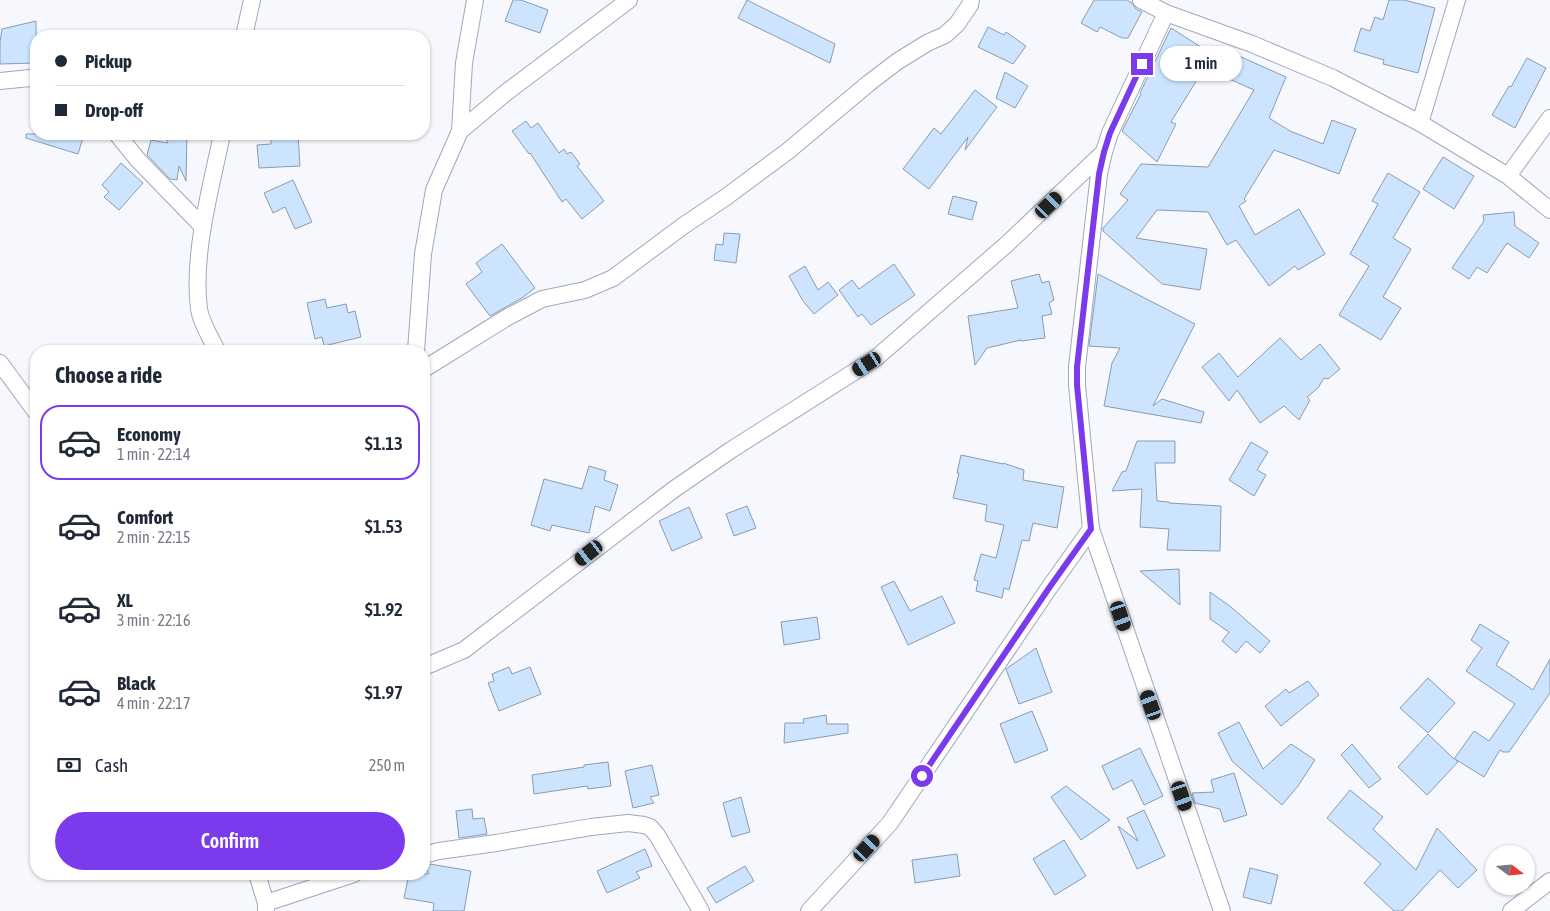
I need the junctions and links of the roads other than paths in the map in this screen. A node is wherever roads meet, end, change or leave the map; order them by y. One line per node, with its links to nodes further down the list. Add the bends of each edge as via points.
1 (252, 0): 8 (street)
2 (476, 0): 13 (street, via 464,64)
3 (629, 0): 13 (street)
4 (971, 0): 23 (street, via 957,24 945,35 898,61 788,151 613,278 585,290 542,299)
5 (1457, 0): 12 (street)
6 (1145, 1): 7 (street)
7 (1166, 13): 12 (street, via 1333,78); 16 (street)
8 (245, 30)
9 (30, 78): 10 (street)
10 (0, 81)
11 (1550, 118): 17 (street)
12 (1420, 123): 17 (street)
13 (460, 131): 21 (street, via 434,190 422,254)
14 (122, 140): 19 (street)
15 (221, 140): 19 (street)
16 (1104, 152): 25 (street, via 1077,367); 26 (street, via 1007,244 876,358 673,490 464,650)
17 (1508, 176): 18 (street)
18 (1550, 210)
19 (203, 227): 20 (street, via 198,272 199,310)
20 (214, 345)
21 (416, 345)
22 (0, 364): 24 (street)
23 (430, 366)
24 (30, 404)
25 (1091, 529): 33 (street, via 890,823); 34 (street)
26 (430, 664)
27 (430, 853): 32 (street, via 628,822 644,825 657,835)
28 (259, 880): 31 (street)
29 (338, 880): 31 (street)
30 (1550, 881): 35 (street)
31 (266, 907)
32 (701, 911)
33 (809, 911)
34 (1222, 911)
35 (1511, 911)

